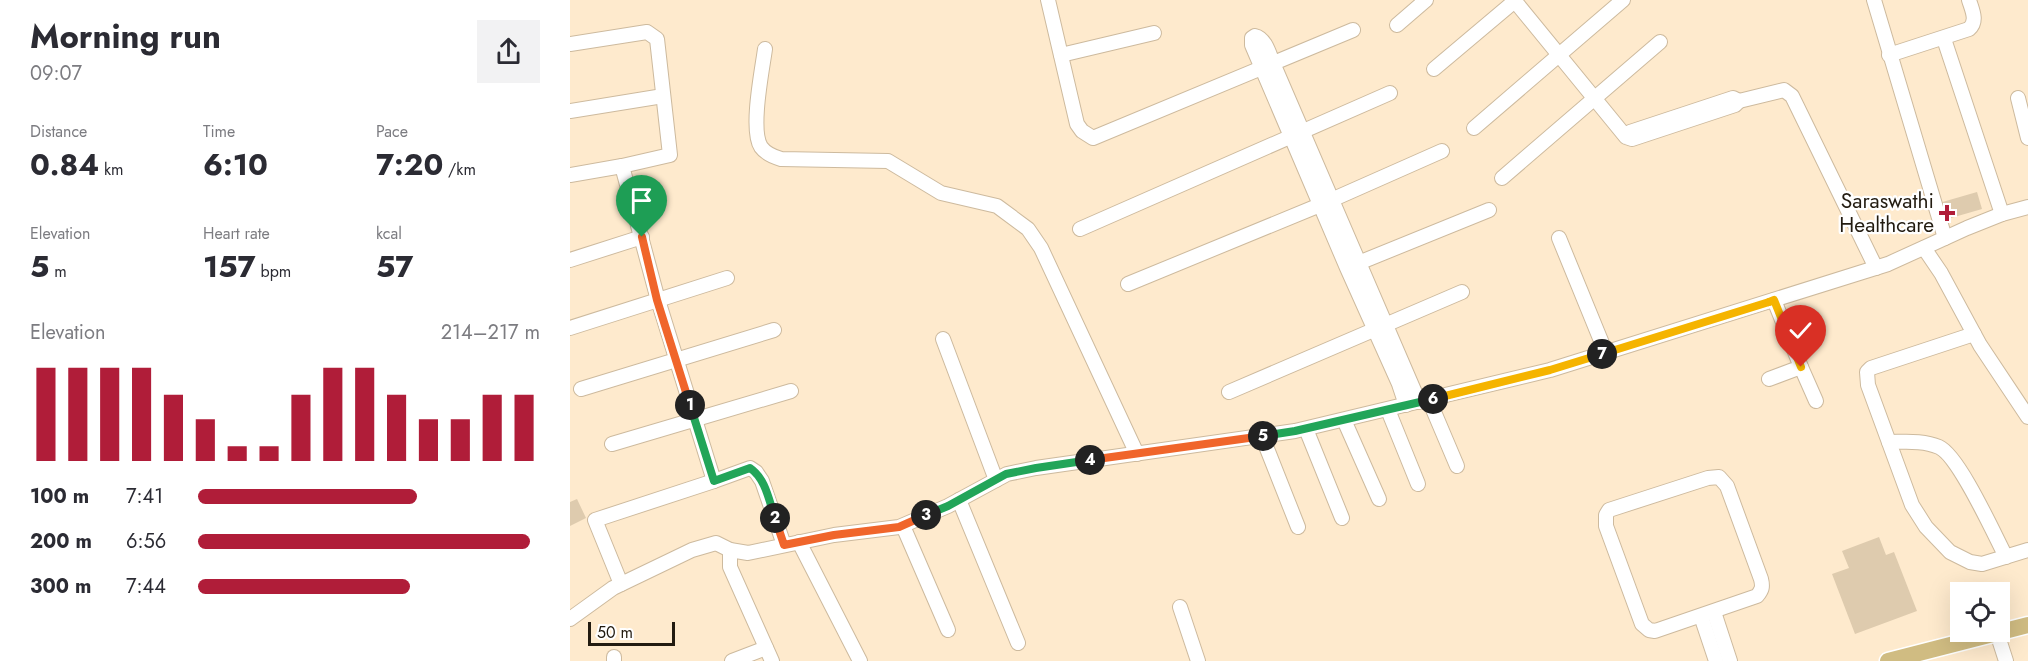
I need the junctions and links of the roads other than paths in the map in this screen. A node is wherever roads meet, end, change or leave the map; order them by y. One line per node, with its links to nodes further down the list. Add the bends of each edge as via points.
1 (1048, 0): 15 (street)
2 (1426, 0): 7 (street)
3 (1515, 0): 14 (street); 18 (street)
4 (1623, 0): 14 (street)
5 (1874, 0): 16 (street)
6 (1969, 0): 10 (street, via 1974,24)
7 (1397, 25)
8 (1353, 30): 17 (street)
9 (1154, 33): 15 (street)
10 (1944, 39): 16 (street); 34 (street)
11 (1660, 42): 22 (street)
12 (570, 44): 20 (street, via 647,32 657,39)
13 (765, 49): 70 (street, via 756,131 762,149 770,155 781,159 888,161 941,193 997,206 1035,237)
14 (1559, 54): 22 (street); 24 (street)
15 (1061, 55): 17 (street, via 1077,124 1093,138)
16 (1889, 55): 38 (street)
17 (1268, 65): 25 (street)
18 (1434, 69)
19 (1390, 93): 25 (street)
20 (663, 96): 23 (street); 28 (street, via 670,155)
21 (2018, 98): 26 (street)
22 (1596, 99): 30 (street); 42 (street, via 1632,140 1739,101 1784,90 1792,96)
23 (570, 111)
24 (1474, 128)
25 (1297, 135): 31 (street); 35 (street)
26 (2028, 138)
27 (1442, 152): 31 (street)
28 (622, 166): 29 (street); 36 (street)
29 (570, 175)
30 (1503, 178)
31 (1326, 203): 41 (street); 44 (street)
32 (2028, 207): 34 (street)
33 (1489, 210): 41 (street)
34 (2002, 214): 38 (street)
35 (1080, 229)
36 (642, 237): 40 (street); 46 (street)
37 (1559, 238): 53 (street)
38 (1945, 238): 39 (street)
39 (1924, 248): 42 (street); 51 (street)
40 (570, 260)
41 (1353, 266): 48 (street)
42 (1876, 268): 47 (street)
43 (727, 278): 46 (street)
44 (1128, 285)
45 (1462, 292): 48 (street)
46 (657, 300): 49 (street); 54 (street)
47 (1774, 300): 53 (street); 55 (street)
48 (1379, 327): 59 (street); 61 (street)
49 (570, 328)
50 (774, 330): 54 (street)
51 (1974, 334): 63 (street); 68 (street, via 1867,372)
52 (943, 339): 72 (street)
53 (1606, 353): 61 (street)
54 (676, 359): 57 (street); 64 (street)
55 (1801, 367): 56 (street); 60 (street)
56 (1769, 379)
57 (581, 389)
58 (791, 391): 64 (street)
59 (1229, 392)
60 (1816, 400)
61 (1418, 403): 62 (street); 71 (street)
62 (1388, 410): 65 (street); 74 (street)
63 (2028, 417)
64 (694, 420): 69 (street); 73 (street)
65 (1344, 420): 66 (street); 75 (street)
66 (1306, 429): 67 (street); 77 (street)
67 (1262, 436): 70 (street); 79 (street)
68 (1889, 442): 84 (street, via 1917,442 1942,448 1965,479); 84 (street, via 1912,505 1950,552 1982,564)
69 (612, 444)
70 (1137, 454): 72 (street, via 1036,468)
71 (1457, 466)
72 (996, 480): 76 (street)
73 (714, 481): 81 (street, via 750,468 756,472); 85 (street, via 596,520)
74 (1418, 484)
75 (1380, 499)
76 (960, 500): 78 (street); 97 (street)
77 (1342, 518)
78 (903, 526): 80 (street); 90 (street)
79 (1298, 527)
80 (799, 542): 81 (street); 101 (street)
81 (784, 545): 82 (street, via 748,553)
82 (730, 550): 85 (street, via 716,543 692,549); 98 (street, via 730,567)
83 (2028, 550): 84 (street)
84 (2006, 557)
85 (621, 584): 88 (street)
86 (1180, 607): 102 (street)
87 (1708, 614): 87 (street, via 1655,631 1642,624 1606,526 1610,510 1708,478 1723,480 1763,586 1757,596); 99 (street)
88 (570, 620)
89 (2028, 625): 91 (main road)
90 (948, 630)
91 (2010, 632)
92 (2028, 634): 93 (main road)
93 (2010, 636)
94 (1975, 642): 103 (main road)
95 (1982, 642): 104 (main road)
96 (2000, 642): 105 (street)
97 (1018, 643)
98 (769, 655): 100 (street)
99 (1722, 658)
100 (732, 661)
101 (860, 661)
102 (1198, 661)
103 (1888, 661)
104 (1923, 661)
105 (2006, 661)

